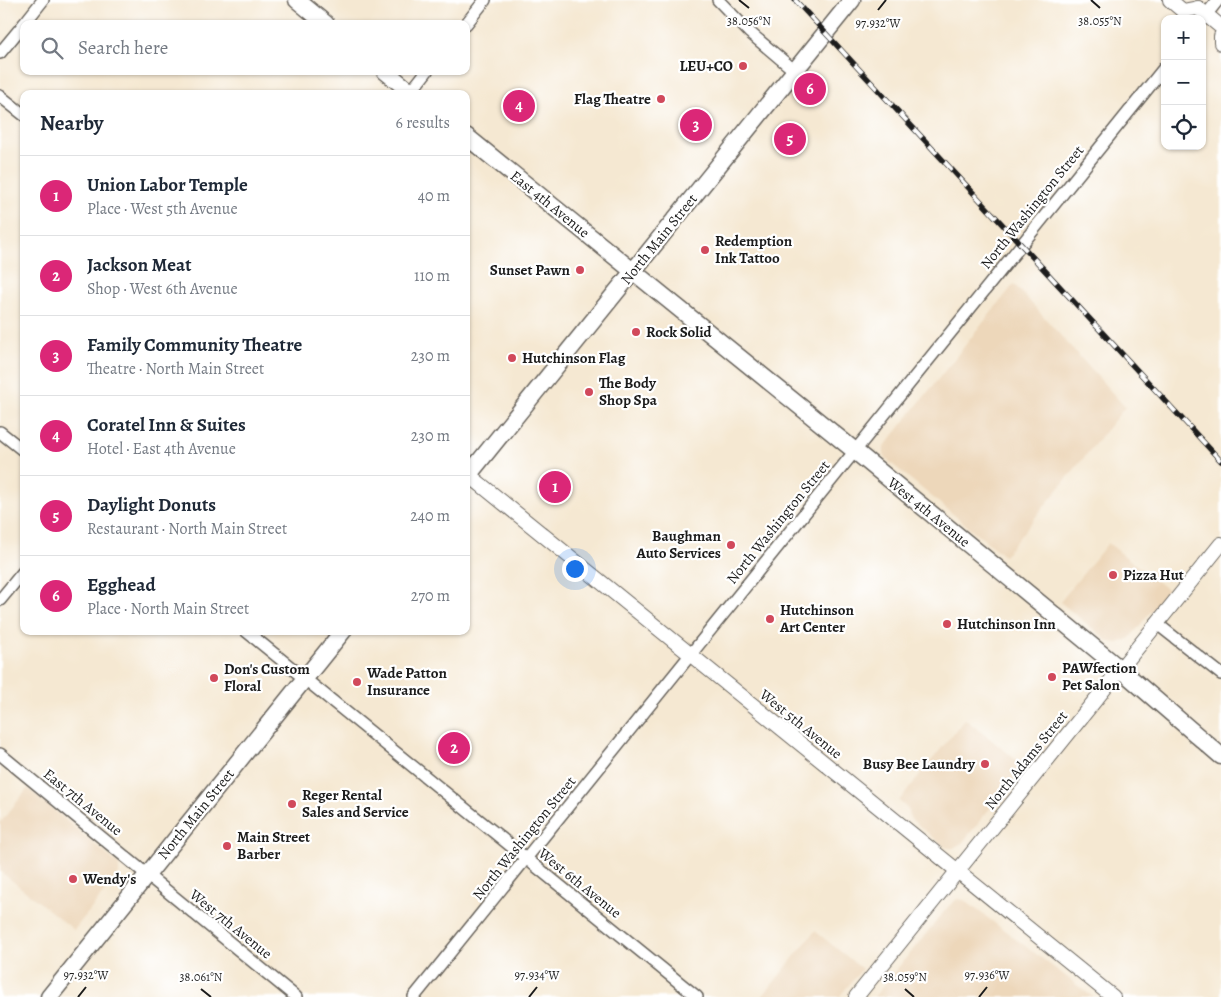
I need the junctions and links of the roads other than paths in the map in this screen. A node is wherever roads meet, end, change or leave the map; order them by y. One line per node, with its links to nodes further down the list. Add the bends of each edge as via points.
1 (43, 0): 9 (street)
2 (297, 0): 10 (main road)
3 (485, 0): 11 (street)
4 (718, 0): 17 (street, via 749,32)
5 (852, 0): 17 (main road, North Main Street)
6 (1170, 0): 8 (street, via 1183,11)
7 (1218, 0): 8 (street)
8 (1201, 11): 12 (street)
9 (27, 20)
10 (321, 20)
11 (469, 20)
12 (1221, 28)
13 (20, 29): 16 (street)
14 (1221, 36): 15 (street)
15 (1221, 43)
16 (0, 53)
17 (795, 71): 26 (main road, North Main Street)
18 (1161, 72): 29 (street, North Washington Street)
19 (390, 75): 21 (main road)
20 (424, 75): 22 (street)
21 (407, 90)
22 (413, 90)
23 (0, 96): 24 (street)
24 (20, 112)
25 (470, 139): 26 (main road, East 4th Avenue)
26 (634, 271): 29 (main road, West 4th Avenue); 30 (main road, North Main Street)
27 (0, 432): 28 (street)
28 (20, 448)
29 (855, 451): 38 (street, North Washington Street); 39 (main road, West 4th Avenue)
30 (470, 472)
31 (470, 478): 38 (street, West 5th Avenue)
32 (1221, 544): 35 (street, North Adams Street)
33 (20, 576): 34 (street)
34 (0, 600)
35 (1156, 623): 39 (street, North Adams Street); 40 (street)
36 (251, 635): 41 (street, West 6th Avenue)
37 (339, 635): 41 (main road, North Main Street)
38 (690, 655): 44 (street, North Washington Street); 45 (street, West 5th Avenue)
39 (1120, 669): 43 (main road, West 4th Avenue); 45 (street, North Adams Street)
40 (1221, 674)
41 (305, 678): 44 (street, West 6th Avenue); 46 (main road, North Main Street)
42 (0, 754): 46 (street, East 7th Avenue)
43 (1221, 756)
44 (526, 859): 49 (street, North Washington Street); 50 (street, West 6th Avenue)
45 (958, 871): 51 (street, North Adams Street); 52 (street, West 5th Avenue)
46 (148, 874): 47 (main road, North Main Street); 48 (street, West 7th Avenue)
47 (49, 997)
48 (296, 997)
49 (414, 997)
50 (697, 997)
51 (856, 997)
52 (1113, 997)

